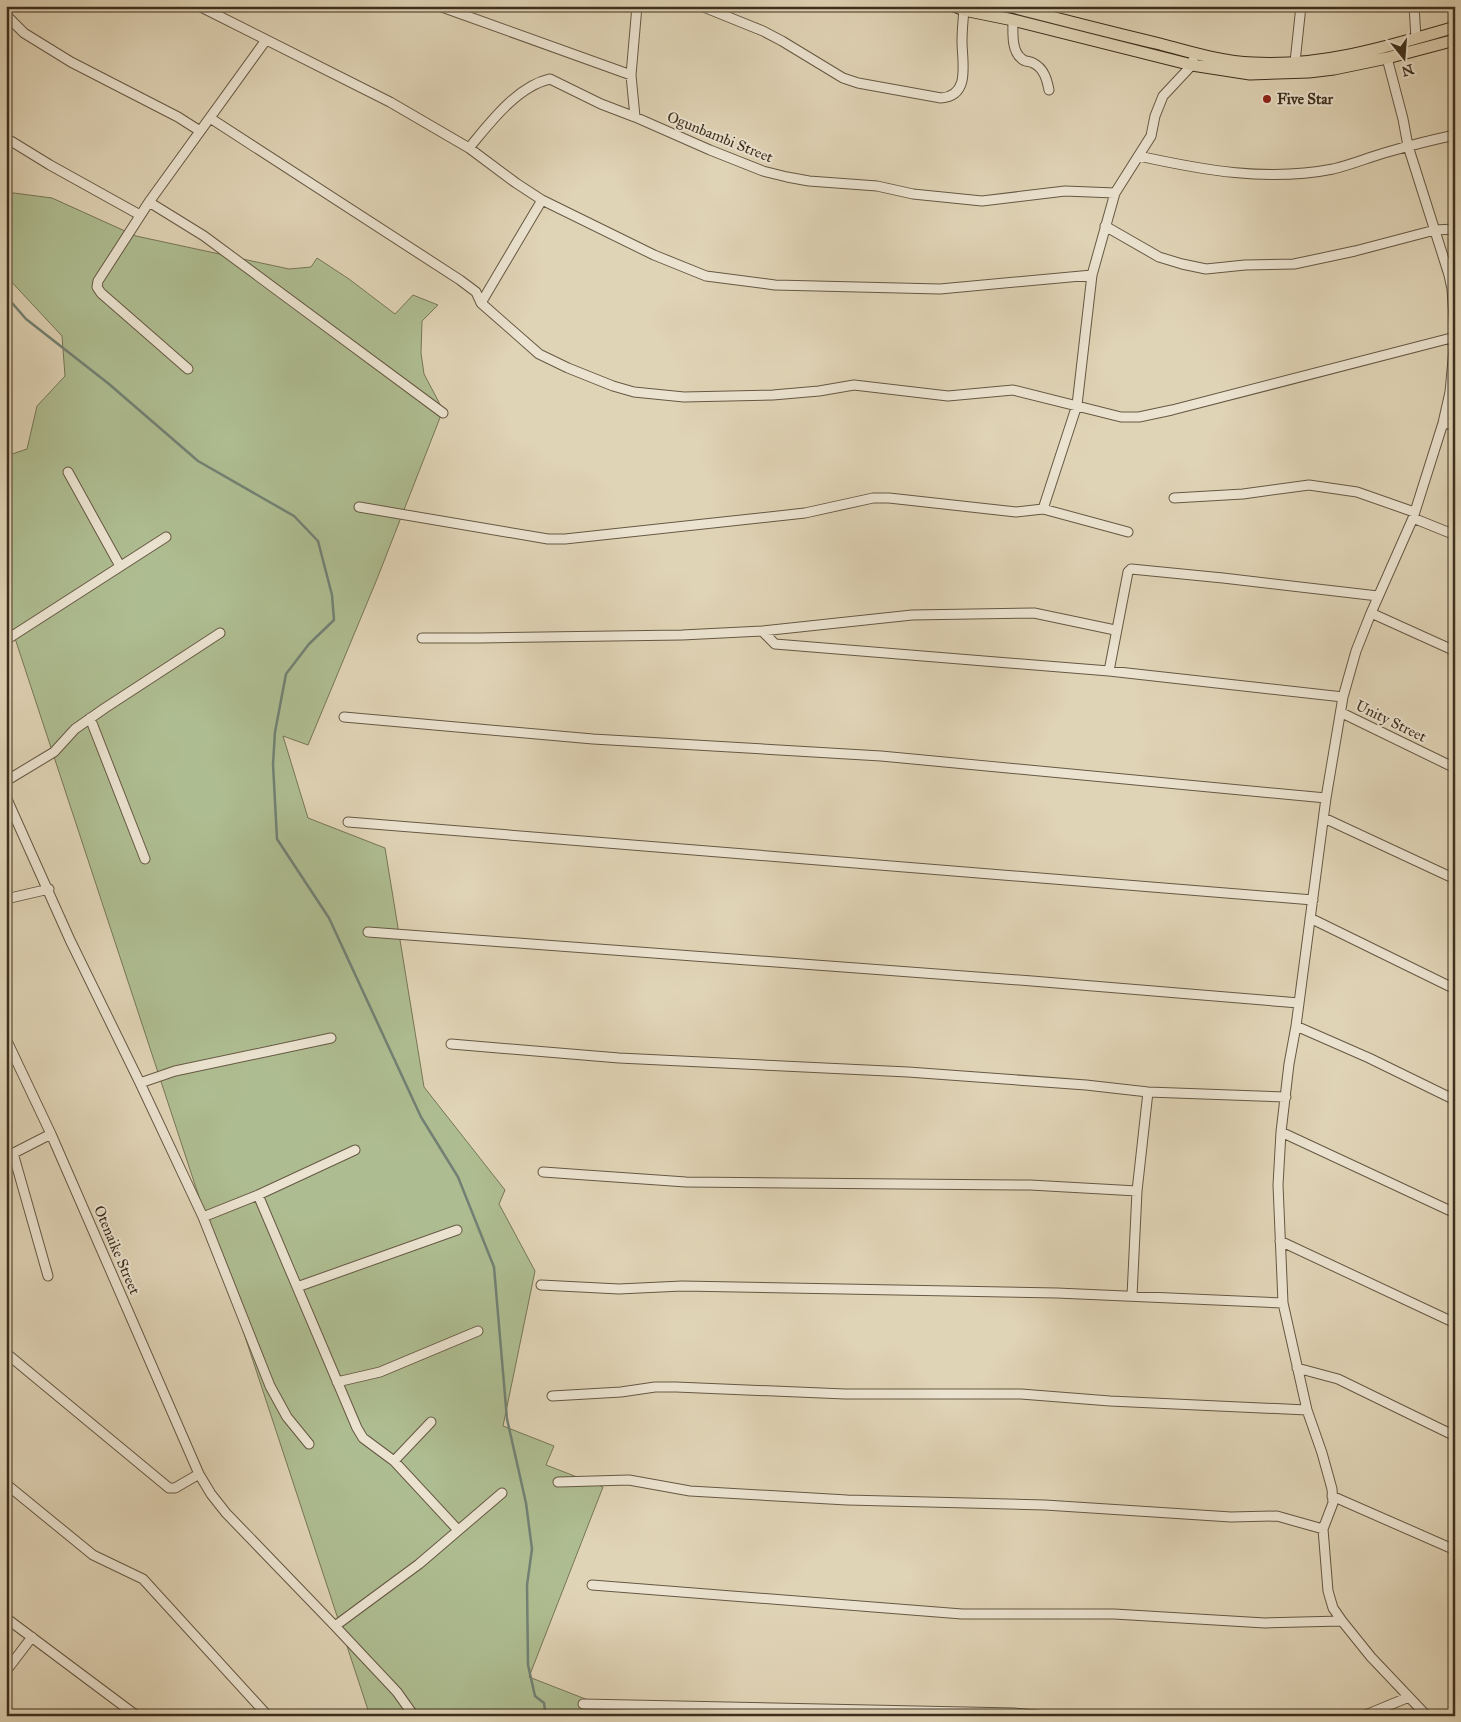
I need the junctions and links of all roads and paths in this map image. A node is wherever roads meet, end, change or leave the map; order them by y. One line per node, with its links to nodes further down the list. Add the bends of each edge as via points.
1 (199, 6): 13 (street)
2 (439, 6): 19 (street)
3 (636, 6): 19 (street)
4 (702, 6): 8 (street, via 763,31 843,78 941,98 956,94 964,66)
5 (1008, 6): 15 (main road)
6 (1301, 6): 17 (street)
7 (1414, 6): 12 (street)
8 (959, 8): 10 (main road)
9 (6, 15): 23 (street, via 24,33 71,62)
10 (1013, 20): 18 (main road); 20 (street, via 1017,53 1021,59 1039,68 1046,76)
11 (1455, 26): 12 (main road)
12 (1416, 38): 17 (main road, via 1347,55)
13 (266, 40): 22 (street); 27 (street, via 390,102)
14 (1455, 40): 16 (main road)
15 (1195, 53): 17 (main road, via 1246,63); 18 (street)
16 (1387, 58): 18 (main road, via 1309,72 1250,74); 26 (street)
17 (1294, 62)
18 (1192, 65): 28 (street, via 1164,96 1151,136)
19 (631, 76): 21 (street)
20 (1050, 90)
21 (635, 116): 27 (street, Ogunbambi Street, via 550,79 535,84 502,109); 29 (street, Ogunbambi Street, via 763,171 809,181 982,200 1065,191)
22 (210, 118): 23 (street); 37 (street, via 460,280 476,292)
23 (200, 131): 31 (street)
24 (1455, 135): 26 (street)
25 (6, 138): 32 (street)
26 (1408, 146): 28 (street, via 1332,169 1291,174 1214,171); 35 (street)
27 (469, 148): 30 (street)
28 (1139, 156): 29 (street)
29 (1115, 193): 33 (street)
30 (542, 200): 36 (street, via 654,255 706,276 775,285 940,289); 37 (street)
31 (149, 202): 32 (street); 42 (street, via 204,236)
32 (140, 215): 40 (street, via 97,287)
33 (1105, 226): 35 (street, via 1159,257 1206,268 1294,264 1355,252); 36 (street)
34 (1455, 229): 35 (street)
35 (1434, 230): 38 (street, via 1451,282)
36 (1092, 275): 41 (street)
37 (481, 303): 41 (street, via 539,354 634,392 684,396 773,395 819,392 854,385 948,396 1013,390)
38 (1455, 332)
39 (1455, 338): 41 (street, via 1139,417 1121,417); 43 (street, via 1450,392)
40 (188, 369)
41 (1077, 405): 48 (street)
42 (443, 413)
43 (1443, 423): 44 (street); 49 (street)
44 (1455, 425)
45 (68, 472): 53 (street)
46 (1174, 498): 49 (street, via 1244,494 1309,485 1357,492)
47 (359, 507): 48 (street, via 548,539 806,513 873,498 1016,512)
48 (1043, 509): 50 (street)
49 (1413, 515): 51 (street); 54 (street)
50 (1128, 532)
51 (1455, 535)
52 (166, 537): 53 (street)
53 (120, 566): 60 (street)
54 (1378, 596): 55 (street); 56 (street, via 1131,569)
55 (1371, 612): 61 (street); 63 (street)
56 (1116, 630): 57 (street, via 1034,612 912,615); 62 (street)
57 (762, 631): 59 (street); 62 (street, via 775,644)
58 (220, 633): 66 (street)
59 (422, 638)
60 (6, 640)
61 (1455, 650)
62 (1109, 671): 63 (street)
63 (1343, 698): 64 (street)
64 (1342, 713): 67 (street, Unity Street); 70 (street)
65 (344, 717): 70 (street, via 593,739 881,756)
66 (90, 718): 68 (street, via 54,752); 73 (street)
67 (1455, 768)
68 (6, 781)
69 (6, 797): 75 (street)
70 (1326, 798): 71 (street)
71 (1324, 818): 74 (street); 77 (street)
72 (348, 822): 77 (street)
73 (145, 859)
74 (1455, 879)
75 (49, 889): 76 (street); 86 (street, via 70,940)
76 (6, 899)
77 (1313, 900): 78 (street)
78 (1310, 918): 80 (street); 81 (street)
79 (368, 932): 81 (street)
80 (1455, 989)
81 (1299, 1003): 82 (street)
82 (1296, 1026): 88 (street); 89 (street)
83 (331, 1038): 86 (street, via 175,1071)
84 (6, 1039): 91 (street, Otenaike Street)
85 (451, 1044): 87 (street, via 619,1058 908,1072)
86 (140, 1082): 98 (street)
87 (1148, 1092): 88 (street); 95 (street)
88 (1286, 1097): 90 (street)
89 (1455, 1100)
90 (1281, 1132): 97 (street); 100 (street, via 1278,1185)
91 (52, 1134): 93 (street); 117 (street, Otenaike Street)
92 (355, 1150): 96 (street)
93 (10, 1155): 101 (street)
94 (543, 1172): 95 (street, via 686,1182 1030,1185)
95 (1138, 1191): 104 (street)
96 (258, 1195): 98 (street); 103 (street)
97 (1455, 1213)
98 (203, 1217): 115 (street, via 270,1386 287,1418)
99 (457, 1230): 103 (street)
100 (1280, 1241): 105 (street); 106 (street)
101 (48, 1276)
102 (542, 1285): 104 (street, via 619,1289 682,1286)
103 (297, 1286): 110 (street)
104 (1132, 1296): 105 (street)
105 (1283, 1304): 109 (street)
106 (1455, 1323)
107 (478, 1331): 110 (street, via 380,1372)
108 (6, 1353): 117 (street, via 169,1488 175,1488)
109 (1297, 1368): 112 (street); 114 (street, via 1338,1379)
110 (337, 1382): 116 (street, via 363,1438)
111 (552, 1396): 112 (street, via 676,1387 845,1394 1021,1394 1110,1402)
112 (1307, 1410): 121 (street)
113 (430, 1422): 116 (street)
114 (1455, 1436)
115 (309, 1444)
116 (394, 1461): 123 (street)
117 (199, 1474): 128 (street, Otenaike Street, via 226,1513)
118 (558, 1482): 122 (street, via 629,1480 690,1491 1045,1505 1231,1518 1277,1516)
119 (6, 1484): 136 (street, via 93,1555 143,1579)
120 (502, 1493): 123 (street)
121 (1332, 1496): 122 (street, via 1333,1503); 124 (street)
122 (1323, 1529): 127 (street, via 1328,1591 1333,1608)
123 (458, 1530): 128 (street, via 419,1564)
124 (1455, 1550)
125 (592, 1585): 127 (street, via 962,1614 1114,1614 1265,1623)
126 (6, 1618): 129 (street)
127 (1342, 1621): 131 (street)
128 (335, 1626): 137 (street, Otenaike Street, via 397,1692)
129 (32, 1637): 130 (street); 135 (street)
130 (6, 1671)
131 (1408, 1697): 139 (street); 140 (street)
132 (583, 1704): 138 (street)
133 (6, 1712): 134 (street)
134 (12, 1716)
135 (137, 1716)
136 (268, 1716)
137 (414, 1716)
138 (1048, 1716)
139 (1363, 1716)
140 (1428, 1716)

